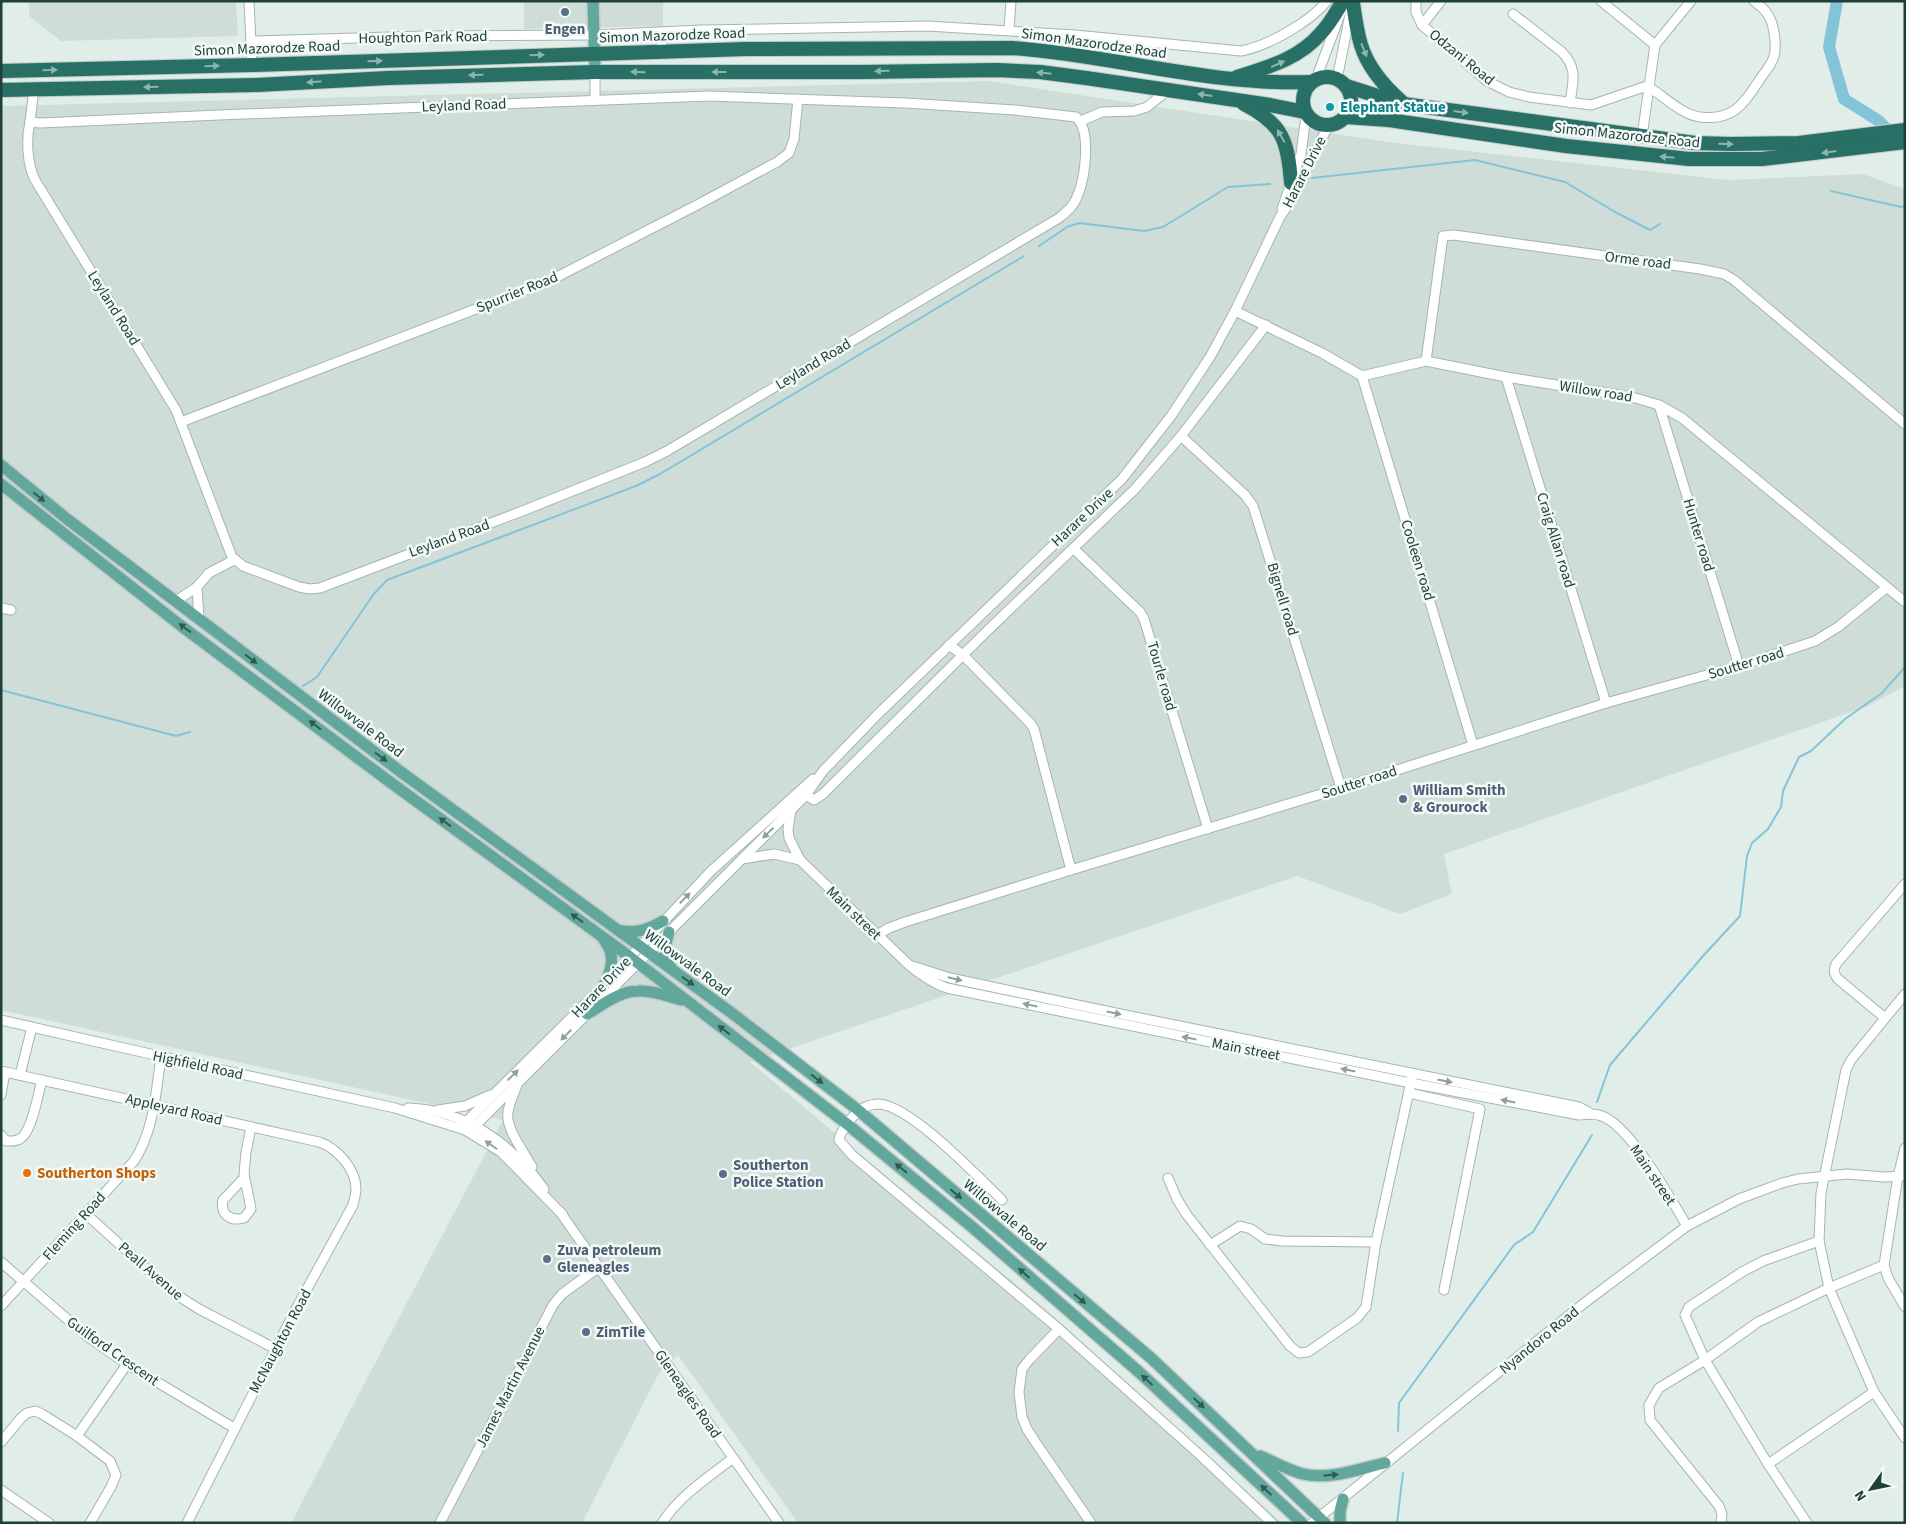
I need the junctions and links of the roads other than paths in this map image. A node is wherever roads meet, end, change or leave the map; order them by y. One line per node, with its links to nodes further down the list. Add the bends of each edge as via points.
1 (249, 1): 16 (street)
2 (594, 1): 15 (main road)
3 (1011, 1): 13 (street)
4 (1327, 1): 13 (street, Houghton Park Road, via 1309,19 1264,45 1241,51)
5 (1416, 1): 12 (street, via 1416,12)
6 (1442, 1): 12 (street)
7 (1602, 1): 17 (street)
8 (1691, 1): 17 (street)
9 (1754, 1): 26 (street, via 1771,20 1775,54 1747,99 1734,112 1720,117 1691,115)
10 (1348, 2): 23 (highway, one-way to 10, via 1272,66 1302,51); 24 (street); 25 (street); 34 (highway, one-way to 34, via 1361,46 1372,69)
11 (1513, 14): 33 (street, via 1569,60 1574,73)
12 (1422, 25): 33 (street, Odzani Road, via 1496,86 1529,97)
13 (1009, 30): 14 (street, Houghton Park Road, via 928,26)
14 (661, 32): 15 (street, Houghton Park Road); 18 (street)
15 (594, 35): 16 (street, Houghton Park Road); 19 (main road)
16 (251, 41): 20 (street)
17 (1655, 45): 26 (street)
18 (662, 51): 19 (highway, Simon Mazorodze Road); 23 (highway, Simon Mazorodze Road, via 1012,48)
19 (594, 53): 20 (highway, Simon Mazorodze Road, one-way to 19); 22 (main road)
20 (252, 65): 21 (highway, Simon Mazorodze Road, one-way to 20)
21 (1, 71)
22 (595, 72): 27 (highway, one-way to 27, via 257,85); 29 (highway, one-way to 22, via 1040,72 997,70); 32 (street)
23 (1231, 79): 24 (highway, Simon Mazorodze Road, via 1264,83)
24 (1313, 81): 25 (highway, Simon Mazorodze Road, via 1327,77); 35 (highway, via 1303,96)
25 (1342, 83): 34 (highway, Simon Mazorodze Road); 36 (highway, via 1351,101)
26 (1648, 86): 33 (street, Odzani Road, via 1590,105); 41 (street)
27 (34, 89): 28 (highway); 38 (street)
28 (1, 90)
29 (1168, 90): 31 (highway, one-way to 29); 37 (street, via 1146,108 1102,112)
30 (798, 99): 32 (street, Leyland Road, via 709,96); 37 (street, Leyland Road, via 1015,110 1071,116); 52 (street, Spurrier Road, via 794,139 789,153 699,204 549,281)
31 (1234, 99): 35 (highway); 44 (highway, one-way to 31, via 1287,148 1279,132 1263,115)
32 (595, 100): 38 (street, Leyland Road)
33 (1570, 103)
34 (1404, 104): 41 (highway, Simon Mazorodze Road, one-way to 41)
35 (1306, 114): 39 (highway, via 1312,121); 44 (street, Harare Drive, via 1302,154)
36 (1346, 117): 39 (highway); 42 (highway, Simon Mazorodze Road, one-way to 36, via 1762,159 1689,159)
37 (1081, 121): 58 (street, Leyland Road, via 1086,137 1080,186 1073,205 1059,218 667,451 534,507 320,588 299,587)
38 (30, 122): 52 (street, Leyland Road, via 30,165 35,180)
39 (1328, 126): 45 (street, Harare Drive, via 1293,198)
40 (1905, 130): 42 (highway, Simon Mazorodze Road)
41 (1642, 136): 42 (highway, Simon Mazorodze Road, one-way to 42, via 1731,144)
42 (1876, 139): 43 (highway, Simon Mazorodze Road)
43 (1905, 142)
44 (1291, 183): 45 (street, Harare Drive)
45 (1280, 217): 46 (street, Harare Drive)
46 (1235, 311): 47 (street); 66 (street, Harare Drive, via 1210,358 1172,416 1122,479)
47 (1266, 325): 49 (street); 54 (street)
48 (1426, 361): 49 (street, Willow road); 50 (street, Willow road); 53 (street, Orme road, via 1444,236 1454,235 1700,268 1724,274)
49 (1362, 376): 70 (street, Cooleen road)
50 (1506, 377): 51 (street, Willow road, via 1632,397); 69 (street, Craig Allan road)
51 (1659, 405): 60 (street, Willow road, via 1682,418); 68 (street, Hunter road)
52 (181, 422): 58 (street, Leyland Road)
53 (1905, 424)
54 (1181, 436): 57 (street); 72 (street, Bignell road, via 1253,506)
55 (1, 465): 61 (main road, Willowvale Road, one-way to 61)
56 (1, 484): 83 (main road, Willowvale Road, one-way to 56, via 180,625)
57 (1074, 549): 67 (street); 75 (street, Tourle road, via 1144,619)
58 (234, 560): 59 (street, via 209,573)
59 (197, 587): 61 (street); 65 (street)
60 (1886, 588): 62 (street, Willow road); 68 (street, Soutter road, via 1852,617 1815,641)
61 (176, 601): 65 (main road, Willowvale Road)
62 (1905, 602)
63 (1, 608): 64 (street)
64 (11, 610)
65 (199, 619): 81 (main road, Willowvale Road, one-way to 81)
66 (949, 645): 67 (street); 71 (street, Harare Drive)
67 (963, 655): 73 (street, via 824,794 814,800); 78 (street, via 1034,729)
68 (1740, 666): 69 (street, Soutter road)
69 (1606, 702): 70 (street, Soutter road)
70 (1473, 745): 72 (street, Soutter road)
71 (823, 771): 73 (street, Harare Drive); 80 (street, Harare Drive, one-way to 71, via 711,872)
72 (1341, 788): 75 (street, Soutter road)
73 (806, 794): 74 (street, Harare Drive)
74 (791, 810): 76 (street, Harare Drive, one-way to 76); 77 (street, Main street, via 789,838)
75 (1208, 829): 78 (street, Soutter road)
76 (741, 859): 77 (street, via 774,854); 82 (street, Harare Drive)
77 (800, 860): 84 (street, Main street)
78 (1071, 870): 84 (street, Soutter road, via 905,922)
79 (1905, 884): 92 (street, via 1834,969 1838,979)
80 (663, 921): 81 (main road, via 643,931); 85 (street, Harare Drive)
81 (616, 929): 85 (main road, Willowvale Road)
82 (669, 932): 85 (street, Harare Drive); 87 (main road, via 664,954)
83 (599, 934): 86 (main road, Willowvale Road); 88 (main road, via 612,955 611,970)
84 (877, 935): 98 (street, Main street, via 921,975 947,988)
85 (644, 949): 86 (street, Harare Drive); 87 (main road, Willowvale Road)
86 (634, 961): 88 (street, Harare Drive); 90 (main road, Willowvale Road); 91 (street, Harare Drive)
87 (671, 969): 107 (main road, Willowvale Road, one-way to 107)
88 (604, 984): 101 (street, Harare Drive, one-way to 88)
89 (1905, 994): 92 (street)
90 (685, 1001): 91 (main road, via 638,991 621,995); 108 (main road, Willowvale Road, one-way to 90)
91 (587, 1014): 100 (street, Harare Drive, one-way to 100)
92 (1885, 1018): 114 (street, via 1850,1060 1846,1070)
93 (1, 1020): 94 (street, Highfield Road)
94 (32, 1026): 95 (street, Highfield Road); 97 (street)
95 (161, 1057): 104 (street, Fleming Road); 105 (street, Highfield Road)
96 (3, 1071): 97 (street, Appleyard Road); 103 (street)
97 (20, 1075): 99 (street, Appleyard Road)
98 (1412, 1079): 102 (street); 122 (street, Main street, via 1579,1115 1601,1115 1612,1121 1640,1151)
99 (42, 1080): 104 (street, Appleyard Road); 111 (street, via 28,1130 21,1139 13,1141)
100 (518, 1083): 109 (street, Harare Drive); 118 (street, via 508,1120)
101 (498, 1091): 106 (street, via 465,1106); 109 (street, Harare Drive)
102 (1408, 1093): 124 (street); 131 (street, via 1480,1109)
103 (1, 1094)
104 (154, 1105): 110 (street, Appleyard Road); 120 (street, Fleming Road, via 144,1144 134,1161)
105 (395, 1108): 106 (street, Highfield Road); 109 (street, Highfield Road)
106 (433, 1110): 109 (street, Highfield Road)
107 (858, 1110): 108 (street); 119 (street, via 880,1104 920,1123); 143 (main road, Willowvale Road, one-way to 143, via 1150,1358)
108 (847, 1124): 134 (street, via 839,1140 852,1155); 158 (main road, Willowvale Road, one-way to 108, via 1131,1366 971,1226)
109 (469, 1126): 118 (street, Gleneagles Road, via 489,1134 513,1152); 121 (street, Gleneagles Road, one-way to 109, via 501,1152)
110 (251, 1127): 113 (street, Appleyard Road, via 319,1142 334,1149); 115 (street)
111 (1, 1135)
112 (1905, 1148): 117 (street)
113 (342, 1158): 135 (street, McNaughton Road, via 356,1187 353,1205)
114 (1824, 1176): 117 (street, via 1847,1174); 122 (street, Nyandoro Road, via 1782,1183 1739,1199); 123 (street)
115 (244, 1178): 115 (street, via 223,1200 223,1212 234,1219 244,1218 251,1209)
116 (1168, 1178): 125 (street, via 1180,1205)
117 (1901, 1180): 127 (street)
118 (539, 1181): 121 (street, Gleneagles Road)
119 (1002, 1200)
120 (85, 1212): 129 (street, Fleming Road); 135 (street, Peall Avenue, via 172,1292)
121 (563, 1216): 128 (street, Gleneagles Road)
122 (1687, 1226): 145 (street, Nyandoro Road)
123 (1819, 1241): 130 (street); 136 (street, via 1763,1261 1689,1306 1686,1321)
124 (1376, 1242): 125 (street, via 1282,1242 1240,1226); 125 (street, via 1366,1307 1357,1318 1314,1349 1303,1353 1290,1346)
125 (1210, 1245)
126 (1, 1262): 129 (street, Guilford Crescent)
127 (1884, 1265): 130 (street); 133 (street)
128 (599, 1267): 144 (street, Gleneagles Road); 153 (street, James Martin Avenue, via 562,1294 553,1305)
129 (23, 1282): 132 (street, Fleming Road); 137 (street, Guilford Crescent, via 88,1337)
130 (1829, 1288): 136 (street, via 1762,1320); 138 (street)
131 (1444, 1290)
132 (1, 1306)
133 (1905, 1308)
134 (1059, 1329): 156 (street, via 1022,1369 1019,1392 1022,1417); 157 (street)
135 (276, 1349): 139 (street, McNaughton Road)
136 (1705, 1360): 146 (street); 160 (street, via 1659,1388 1648,1413 1650,1420 1719,1506)
137 (127, 1364): 139 (street, Guilford Crescent); 140 (street)
138 (1874, 1392): 141 (street); 146 (street)
139 (234, 1428): 152 (street, McNaughton Road)
140 (78, 1436): 142 (street, via 35,1411 21,1418); 151 (street, via 110,1461 116,1475)
141 (1905, 1438)
142 (1, 1442)
143 (1251, 1452): 145 (main road, one-way to 145, via 1289,1469 1314,1475 1334,1475); 149 (main road, Willowvale Road)
144 (733, 1458): 154 (street, via 692,1490); 155 (street, Gleneagles Road)
145 (1385, 1463): 148 (street, Nyandoro Road)
146 (1768, 1464): 161 (street)
147 (1, 1490): 150 (street)
148 (1343, 1499): 149 (street, Nyandoro Road); 159 (main road)
149 (1319, 1521)
150 (49, 1523)
151 (90, 1523)
152 (187, 1523)
153 (440, 1523)
154 (662, 1523)
155 (779, 1523)
156 (1091, 1523)
157 (1272, 1523)
158 (1302, 1523)
159 (1340, 1523)
160 (1722, 1523)
161 (1807, 1523)

